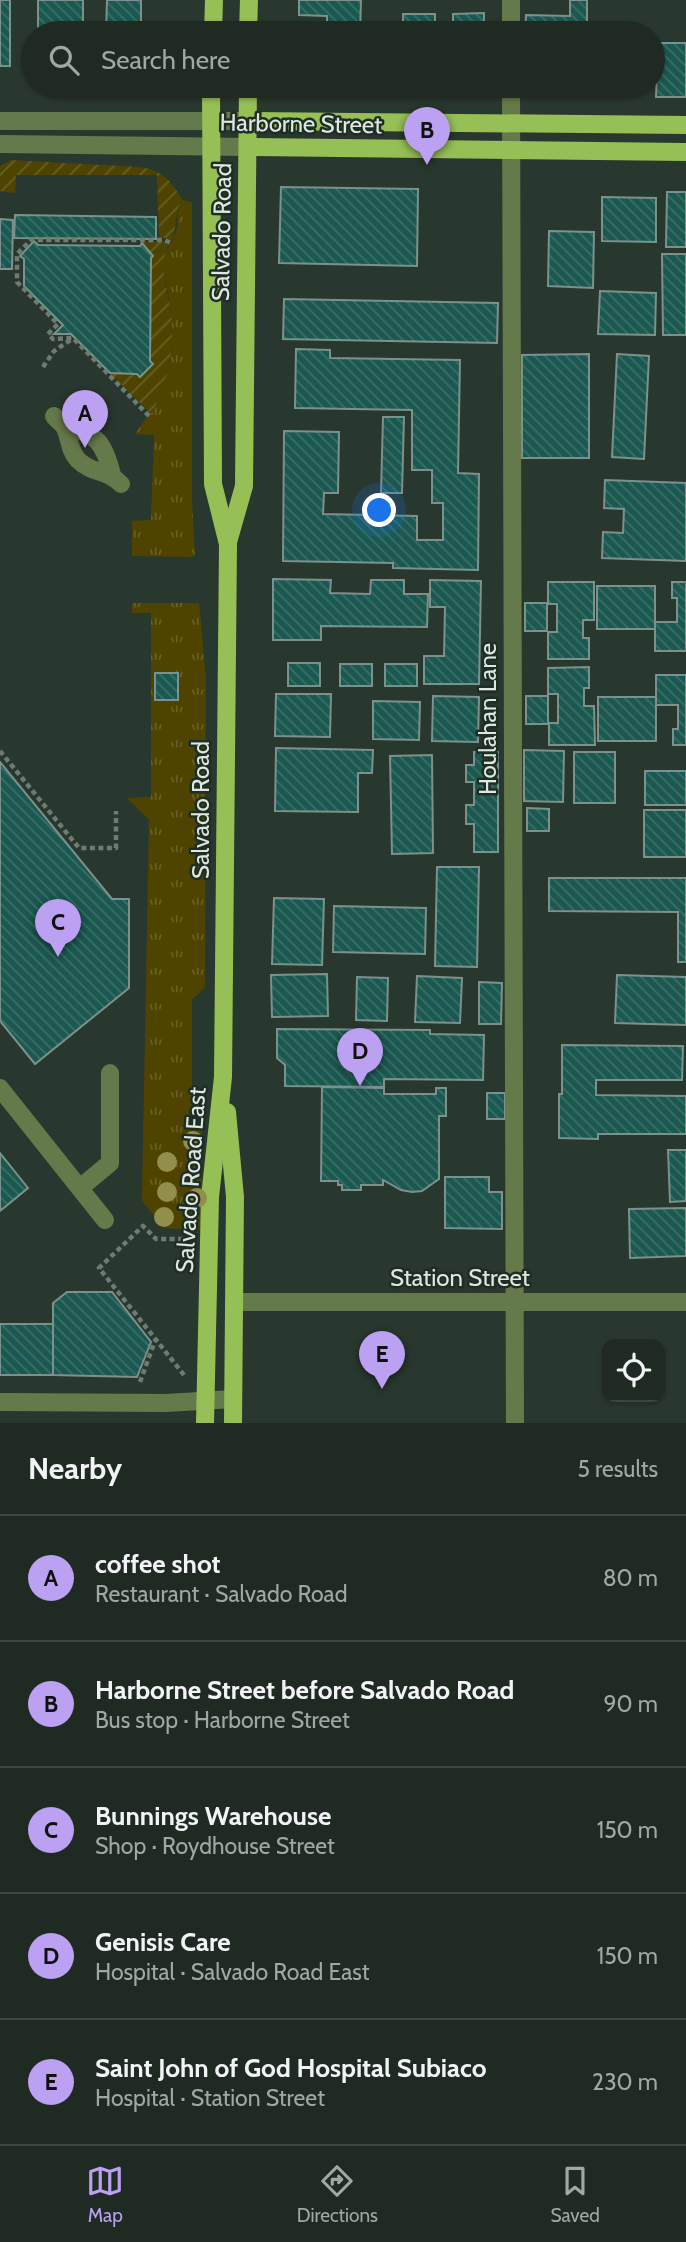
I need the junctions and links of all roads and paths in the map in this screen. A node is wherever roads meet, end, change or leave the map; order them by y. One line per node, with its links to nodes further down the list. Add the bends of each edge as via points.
1 (214, 0): 4 (main road)
2 (249, 0): 5 (main road)
3 (511, 0): 6 (street)
4 (213, 21)
5 (248, 21)
6 (511, 21)
7 (211, 98): 11 (main road, Salvado Road)
8 (248, 98): 12 (main road, Salvado Road)
9 (511, 98): 14 (street, Houlahan Lane)
10 (0, 121): 11 (street, Harborne Street)
11 (212, 121): 12 (street, Harborne Street); 16 (main road, Salvado Road)
12 (248, 121): 14 (main road, Harborne Street); 17 (main road, Salvado Road)
13 (686, 125): 14 (main road, Harborne Street)
14 (511, 137): 17 (main road, Harborne Street); 18 (main road, Harborne Street); 34 (street, Houlahan Lane)
15 (0, 144): 16 (street, Harborne Street)
16 (212, 147): 17 (street, Harborne Street); 24 (main road, Salvado Road, via 213,484)
17 (248, 147): 24 (main road, Salvado Road, via 244,486)
18 (686, 152)
19 (171, 243): 20 (path, via 31,240 17,254 18,282 58,324 48,334)
20 (73, 338): 21 (path, via 54,351); 22 (path)
21 (43, 367)
22 (149, 416)
23 (117, 479): 23 (street, via 104,447 60,421 78,460)
24 (228, 544): 28 (main road, Salvado Road)
25 (0, 751): 26 (path, via 79,848 116,848)
26 (116, 811)
27 (110, 1073): 30 (street, via 110,1163)
28 (223, 1077): 33 (main road, Salvado Road East, via 235,1197); 40 (main road, Salvado Road East, via 210,1197)
29 (0, 1088): 30 (street)
30 (80, 1188): 31 (street)
31 (105, 1220)
32 (194, 1239): 36 (path, via 156,1239 143,1226 99,1268)
33 (234, 1302): 34 (street, Station Street); 39 (main road, Salvado Road East)
34 (514, 1302): 35 (street, Station Street); 44 (street, Houlahan Lane)
35 (686, 1302)
36 (156, 1340): 37 (path); 38 (path)
37 (184, 1376)
38 (139, 1384)
39 (233, 1399): 40 (street); 43 (main road, Salvado Road East)
40 (205, 1401): 41 (street); 42 (main road, Salvado Road East)
41 (0, 1402)
42 (205, 1423)
43 (233, 1423)
44 (515, 1423)

